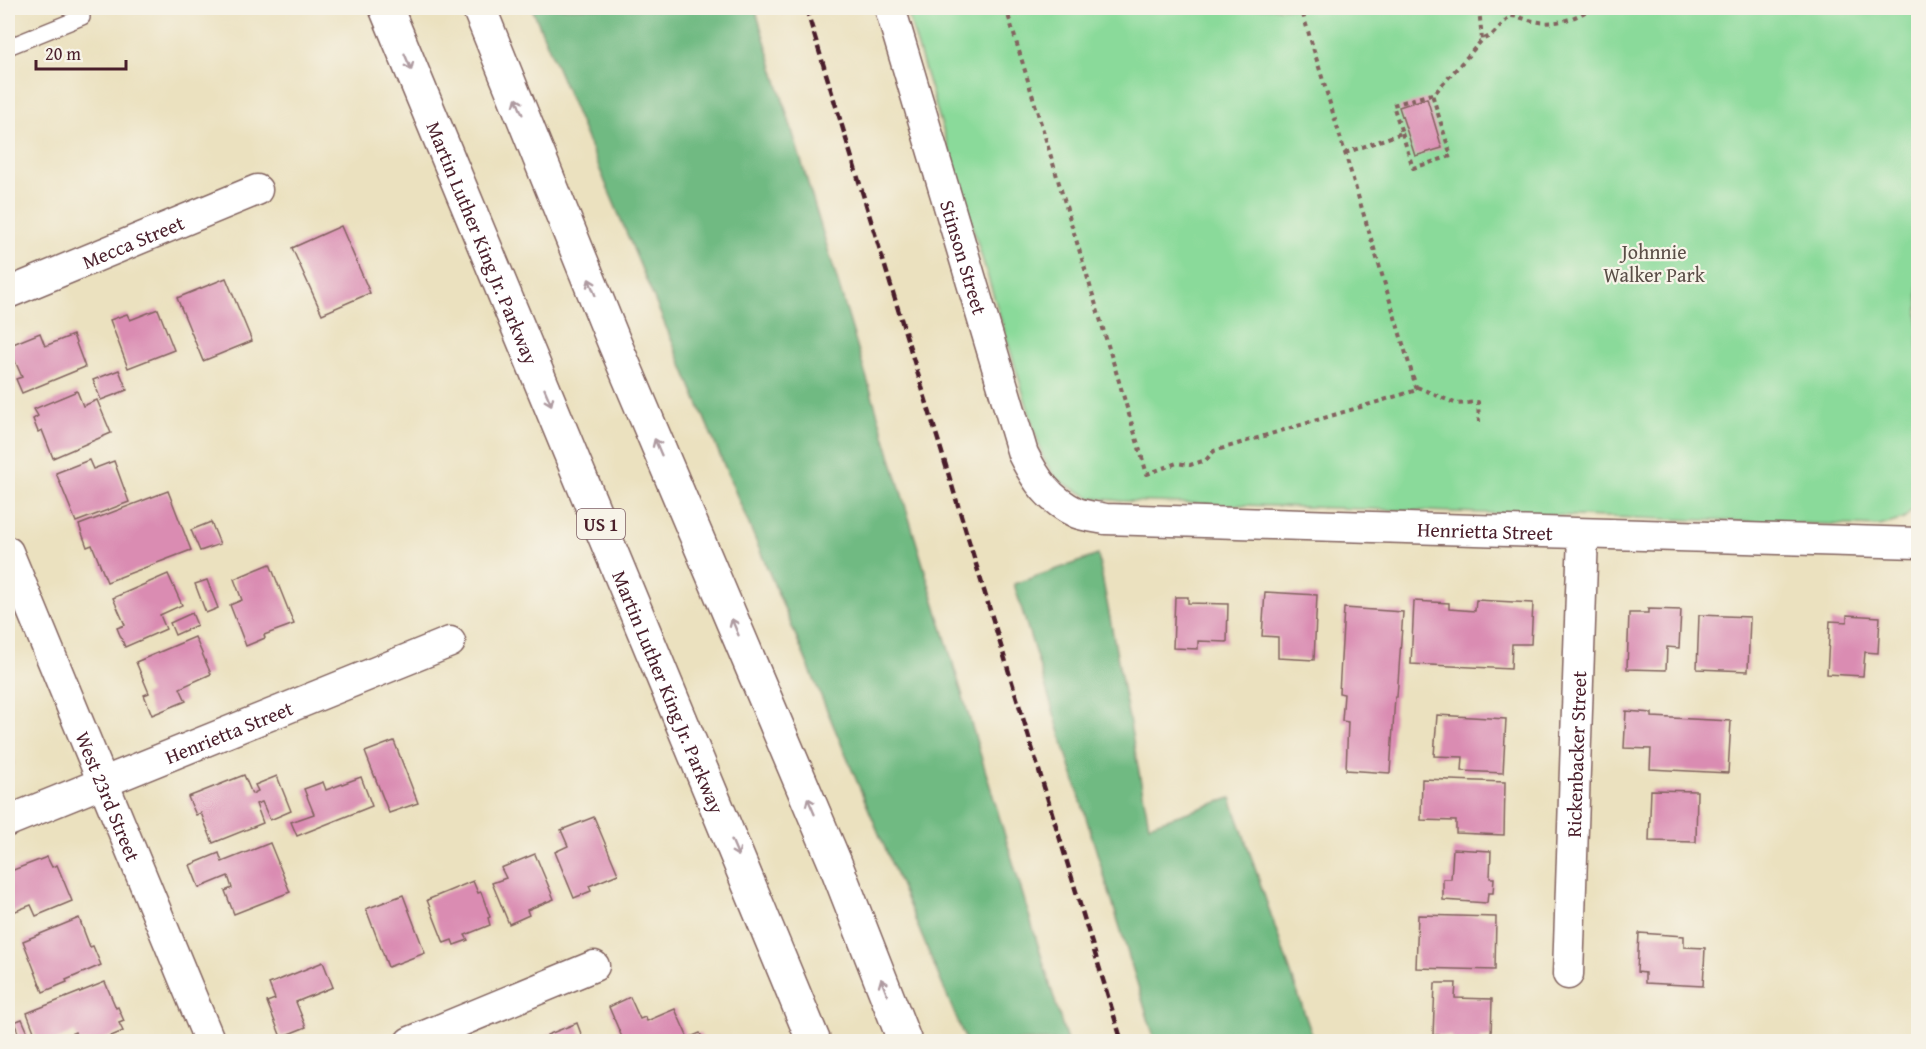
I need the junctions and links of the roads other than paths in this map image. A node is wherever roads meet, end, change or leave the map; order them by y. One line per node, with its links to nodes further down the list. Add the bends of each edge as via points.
1 (81, 8): 5 (lane, via 82,17)
2 (386, 8): 19 (highway, Martin Luther King Jr. Parkway / US 1, one-way to 19)
3 (479, 8): 20 (highway, one-way to 3, via 835,863 614,342)
4 (890, 8): 8 (street, Stinson Street, via 1023,453 1035,478)
5 (8, 47)
6 (257, 190): 7 (street, Mecca Street)
7 (8, 293)
8 (1054, 498): 9 (street, Henrietta Street, via 1078,513 1105,519)
9 (1583, 534): 10 (street, Henrietta Street); 16 (street, Rickenbacker Street)
10 (1918, 543)
11 (8, 552): 13 (street, West 23rd Street)
12 (450, 642): 13 (street, Henrietta Street)
13 (102, 782): 14 (street, Henrietta Street); 17 (street, West 23rd Street)
14 (8, 821)
15 (594, 966): 18 (street)
16 (1568, 974)
17 (210, 1041)
18 (410, 1041)
19 (814, 1041)
20 (905, 1041)

